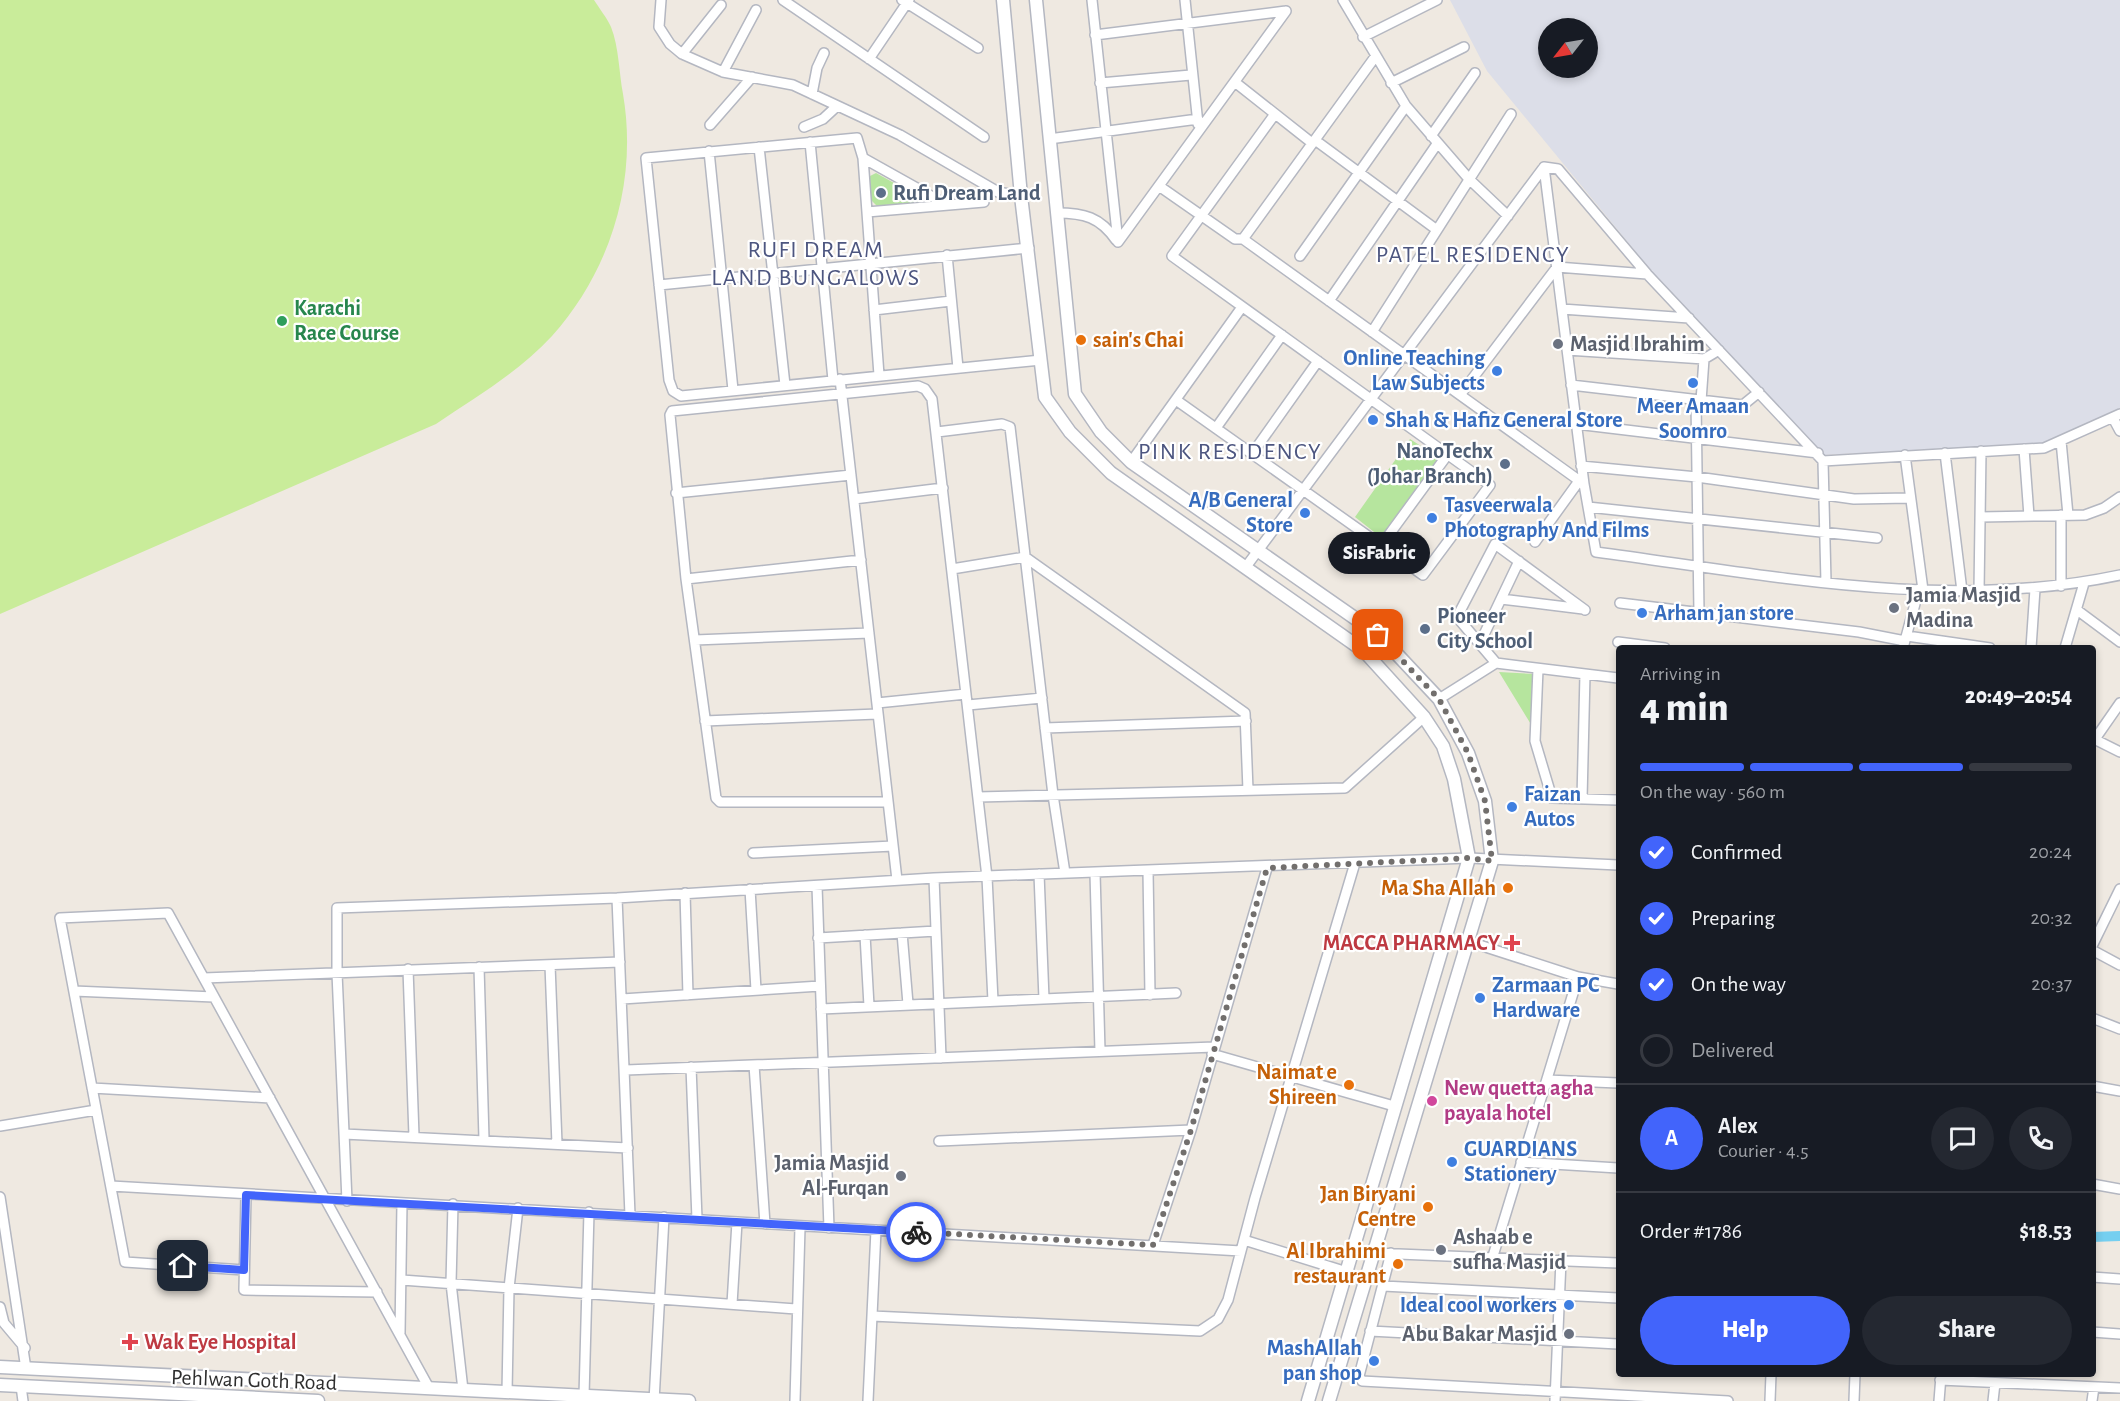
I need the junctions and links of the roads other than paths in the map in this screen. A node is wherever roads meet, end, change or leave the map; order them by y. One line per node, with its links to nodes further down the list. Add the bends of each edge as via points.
1 (661, 0): 18 (street, via 659,27)
2 (783, 0): 20 (street)
3 (1003, 0): 50 (main road)
4 (1036, 0): 39 (main road)
5 (1092, 0): 13 (street)
6 (1185, 0): 12 (street)
7 (1343, 0): 14 (street)
8 (1437, 0): 14 (street)
9 (906, 1): 16 (street); 20 (street)
10 (721, 5): 18 (street)
11 (756, 10): 21 (street)
12 (1187, 21): 13 (street); 23 (street); 27 (street, via 1286,11)
13 (1095, 35): 26 (street)
14 (1363, 37): 19 (street)
15 (1464, 47): 25 (street)
16 (978, 48)
17 (824, 53): 28 (street)
18 (682, 54): 21 (street)
19 (1375, 57): 25 (street); 42 (street)
20 (869, 59): 38 (street)
21 (723, 72): 24 (street)
22 (1475, 72): 40 (street)
23 (1191, 75): 26 (street); 33 (street)
24 (752, 76): 28 (street, via 783,82); 34 (street)
25 (1391, 82): 29 (street)
26 (1100, 83): 36 (street)
27 (1236, 83): 31 (street); 37 (street)
28 (812, 94): 30 (street)
29 (1406, 106): 40 (street); 47 (street)
30 (836, 107): 35 (street, via 823,119); 50 (street, via 900,135 998,192)
31 (1275, 114): 42 (street); 56 (street)
32 (1511, 114): 48 (street)
33 (1198, 119): 36 (street); 37 (street)
34 (710, 125)
35 (804, 127)
36 (1105, 132): 39 (street); 60 (street)
37 (1200, 132): 49 (street)
38 (984, 137)
39 (1050, 139): 55 (main road)
40 (1434, 140): 48 (street); 51 (street)
41 (810, 142): 43 (street); 45 (street, via 857,138); 66 (street)
42 (1314, 142): 47 (street); 59 (street)
43 (759, 147): 44 (street); 67 (street)
44 (709, 151): 69 (street); 70 (street, via 644,160)
45 (863, 158): 53 (street); 54 (street)
46 (1544, 168): 57 (street); 65 (street); 68 (street, via 1558,169)
47 (1359, 173): 51 (street); 63 (street)
48 (1469, 179): 57 (street); 58 (street)
49 (1160, 186): 56 (street); 60 (street)
50 (1021, 196): 61 (main road)
51 (1397, 200): 58 (street); 72 (street)
52 (984, 202): 53 (street)
53 (947, 205): 54 (street)
54 (867, 212): 64 (street)
55 (1057, 213): 60 (street, via 1093,217); 111 (main road, via 1075,394 1101,432)
56 (1201, 214): 59 (street, via 1235,239); 73 (street, via 1172,256)
57 (1508, 216): 81 (street)
58 (1437, 230): 77 (street)
59 (1243, 239): 72 (street)
60 (1118, 242)
61 (1029, 248): 62 (street); 83 (main road)
62 (947, 255): 64 (street); 71 (street)
63 (1300, 256)
64 (871, 262): 66 (street); 75 (street)
65 (1557, 267): 68 (street); 74 (street); 93 (street)
66 (822, 268): 67 (street); 87 (street)
67 (772, 273): 69 (street); 88 (street)
68 (1647, 274): 76 (street)
69 (723, 278): 70 (street); 90 (street)
70 (659, 285): 90 (street, via 673,391 681,396)
71 (951, 301): 75 (street); 85 (street)
72 (1329, 301): 77 (street)
73 (1242, 307): 78 (street); 94 (street)
74 (1562, 309): 76 (street); 79 (street)
75 (874, 310): 86 (street)
76 (1689, 318): 80 (street)
77 (1372, 332): 81 (street)
78 (1282, 336): 84 (street); 99 (street)
79 (1567, 350): 82 (street); 89 (street)
80 (1719, 350): 82 (street); 92 (street)
81 (1404, 355): 93 (street); 95 (street)
82 (1704, 359): 96 (street)
83 (1041, 360): 85 (street); 137 (main road, via 1045,397 1070,432 1111,473)
84 (1318, 361): 95 (street); 107 (street)
85 (958, 368): 86 (street)
86 (879, 375): 87 (street)
87 (836, 380): 88 (street); 91 (street)
88 (785, 385): 90 (street)
89 (1571, 385): 96 (street); 98 (street)
90 (733, 390)
91 (842, 392): 101 (street, via 918,387 932,399); 113 (street); 118 (street, via 672,411)
92 (1759, 392): 96 (street, via 1743,405); 110 (street)
93 (1460, 395): 115 (street)
94 (1176, 399): 99 (street); 111 (street)
95 (1371, 399): 108 (street); 117 (street)
96 (1699, 401): 102 (street)
97 (2116, 416): 100 (street); 103 (street)
98 (1576, 424): 102 (street); 112 (street)
99 (1216, 428): 107 (street)
100 (2120, 431)
101 (937, 432): 116 (street); 133 (street, via 1002,424 1010,427)
102 (1696, 438): 110 (street); 114 (street)
103 (2061, 441): 104 (street, via 2044,448); 124 (street)
104 (2024, 449): 105 (street); 125 (street)
105 (1981, 451): 106 (street); 126 (street)
106 (1945, 453): 109 (street); 146 (street)
107 (1252, 454): 117 (street)
108 (1448, 454): 131 (street); 131 (street, via 1490,485 1440,554 1423,575)
109 (1905, 454): 110 (street); 121 (street)
110 (1820, 457): 119 (street)
111 (1131, 462): 132 (main road)
112 (1581, 466): 114 (street); 115 (street)
113 (851, 475): 118 (street); 122 (street)
114 (1697, 477): 119 (street); 127 (street)
115 (1581, 482): 123 (street); 130 (street)
116 (943, 488): 122 (street); 138 (street)
117 (1303, 490): 131 (street); 132 (street)
118 (676, 493): 140 (street)
119 (1824, 495): 121 (street); 128 (street)
120 (2120, 497): 124 (street, via 2095,512)
121 (1909, 498): 145 (street)
122 (854, 499): 134 (street)
123 (1588, 507): 127 (street); 136 (street, via 1596,552)
124 (2064, 515): 125 (street); 143 (street)
125 (2029, 516): 126 (street)
126 (1980, 517): 147 (street)
127 (1698, 518): 128 (street); 136 (street)
128 (1825, 533): 129 (street); 141 (street)
129 (1877, 538)
130 (1535, 542)
131 (1380, 547)
132 (1257, 552): 137 (street); 168 (main road, via 1378,635)
133 (1025, 557): 138 (street); 167 (street); 175 (street, via 1245,713)
134 (861, 560): 140 (street); 152 (street)
135 (1519, 561): 148 (street); 148 (street, via 1585,609); 157 (street, via 1495,544 1457,617)
136 (1698, 565): 141 (street); 151 (street)
137 (1245, 568): 173 (main road, via 1364,651)
138 (952, 569): 166 (street)
139 (2120, 575): 142 (street)
140 (686, 579): 153 (street)
141 (1826, 582): 145 (street)
142 (2084, 583): 143 (street); 150 (street)
143 (2061, 586): 144 (street)
144 (2035, 589): 147 (street); 160 (street)
145 (1921, 590): 146 (street); 155 (street)
146 (1962, 591): 147 (street)
147 (1979, 591)
148 (1501, 599): 157 (street)
149 (1620, 603): 151 (street)
150 (2077, 610): 156 (street); 161 (street)
151 (1699, 612): 155 (street, via 1859,632)
152 (869, 633): 153 (street); 170 (street)
153 (695, 640): 174 (street)
154 (1618, 642): 158 (street)
155 (1905, 642): 159 (street)
156 (2120, 642)
157 (1480, 643): 162 (street)
158 (1642, 645)
159 (1948, 645)
160 (2031, 645)
161 (2066, 645)
162 (1496, 663): 163 (street); 168 (street)
163 (1538, 669): 164 (street); 183 (street, via 1535,741 1552,798)
164 (1585, 674): 165 (street); 183 (street)
165 (1616, 678)
166 (966, 694): 170 (street); 171 (street)
167 (1042, 698): 171 (street); 176 (street)
168 (1439, 699): 189 (main road, via 1468,753 1485,801)
169 (2120, 703): 177 (street)
170 (877, 704): 172 (street)
171 (968, 705): 182 (street)
172 (878, 714): 174 (street); 185 (street)
173 (1424, 717): 180 (street, via 1345,788); 188 (main road, via 1443,746 1454,779)
174 (705, 721): 185 (street, via 714,792 720,802)
175 (1246, 721): 176 (street); 180 (street)
176 (1045, 728): 181 (street)
177 (2096, 736)
178 (2096, 740): 179 (street)
179 (2120, 752)
180 (1248, 790): 181 (street)
181 (1053, 795): 182 (street); 194 (street)
182 (978, 797): 197 (street)
183 (1582, 799): 184 (street)
184 (1616, 800)
185 (888, 802): 186 (street)
186 (893, 846): 187 (street); 199 (street)
187 (753, 853)
188 (1469, 858): 189 (street); 190 (street); 252 (main road)
189 (1492, 861): 191 (street); 210 (main road)
190 (1355, 863): 192 (street); 245 (street)
191 (1616, 865)
192 (1267, 868): 193 (street); 239 (street)
193 (1148, 871): 195 (street); 226 (street)
194 (1065, 873): 195 (street); 196 (street)
195 (1095, 873): 228 (street)
196 (1039, 874): 197 (street); 230 (street)
197 (987, 877): 198 (street); 231 (street)
198 (934, 878): 199 (street); 205 (street)
199 (897, 880): 200 (street)
200 (817, 886): 201 (street); 208 (street)
201 (750, 889): 203 (street); 223 (street)
202 (2120, 889): 209 (street)
203 (685, 893): 204 (street); 225 (street)
204 (617, 898): 213 (street); 217 (street, via 337,908)
205 (936, 931): 206 (street); 232 (street)
206 (902, 933): 207 (street); 233 (street)
207 (864, 935): 208 (street); 234 (street)
208 (818, 938): 221 (street)
209 (2096, 940)
210 (1467, 941): 218 (street); 287 (main road)
211 (2096, 950): 212 (street)
212 (2119, 961)
213 (620, 962): 214 (street); 229 (street)
214 (550, 964): 215 (street); 260 (street)
215 (479, 967): 216 (street); 258 (street)
216 (408, 969): 217 (street); 257 (street)
217 (337, 973): 219 (street); 256 (street)
218 (1578, 977): 220 (street); 246 (street)
219 (204, 978): 222 (street, via 168,913 60,918); 227 (street)
220 (1616, 984)
221 (820, 986): 223 (street); 235 (street)
222 (74, 990): 227 (street); 249 (street)
223 (756, 990): 225 (street)
224 (1176, 993): 226 (street)
225 (688, 995): 229 (street)
226 (1150, 995): 228 (street)
227 (214, 997): 251 (street)
228 (1098, 997): 230 (street); 238 (street)
229 (622, 999): 244 (street)
230 (1044, 999): 231 (street)
231 (993, 1001): 232 (street)
232 (939, 1002): 233 (street); 240 (street)
233 (908, 1004): 234 (street)
234 (869, 1006): 235 (street)
235 (821, 1009): 241 (street)
236 (2096, 1020): 237 (street)
237 (2120, 1029)
238 (1100, 1051): 239 (street); 240 (street)
239 (1213, 1051): 245 (street); 255 (street)
240 (941, 1058): 241 (street)
241 (823, 1063): 242 (street); 282 (street)
242 (754, 1065): 243 (street); 280 (street)
243 (691, 1067): 244 (street); 278 (street)
244 (626, 1070): 261 (street)
245 (1291, 1077): 252 (street); 284 (street)
246 (1547, 1080): 247 (street); 262 (street)
247 (1616, 1083)
248 (2096, 1087): 250 (street)
249 (92, 1088): 251 (street); 253 (street)
250 (2120, 1091)
251 (270, 1098): 269 (street)
252 (1394, 1106): 293 (main road)
253 (96, 1110): 254 (street); 265 (street)
254 (0, 1126)
255 (1191, 1130): 259 (street); 285 (street)
256 (344, 1134): 257 (street); 270 (street)
257 (414, 1137): 258 (street)
258 (484, 1139): 260 (street)
259 (939, 1142)
260 (557, 1143): 261 (street)
261 (628, 1148): 276 (street)
262 (1521, 1162): 263 (street); 289 (street)
263 (1616, 1168)
264 (2096, 1185): 266 (street)
265 (111, 1186): 267 (street); 292 (street, via 124,1262)
266 (2120, 1190)
267 (246, 1195): 269 (street); 292 (street)
268 (0, 1197): 274 (street)
269 (326, 1200): 270 (street); 300 (street)
270 (347, 1201): 271 (street)
271 (402, 1203): 272 (street); 296 (street)
272 (453, 1204): 273 (street); 297 (street)
273 (518, 1208): 275 (street); 299 (street)
274 (1, 1209): 315 (street)
275 (589, 1212): 276 (street); 301 (street)
276 (630, 1215): 277 (street)
277 (664, 1217): 278 (street); 304 (street)
278 (697, 1219): 279 (street)
279 (737, 1222): 280 (street); 305 (street)
280 (765, 1224): 281 (street)
281 (800, 1227): 282 (street); 307 (street)
282 (829, 1228): 283 (street)
283 (876, 1230): 285 (street); 308 (street)
284 (1244, 1240): 286 (street); 293 (street)
285 (1153, 1245): 286 (street)
286 (1241, 1251): 308 (street, via 1228,1300 1218,1319 1200,1331)
287 (1374, 1252): 288 (street); 339 (main road)
288 (1391, 1253): 289 (street); 298 (street)
289 (1492, 1256): 290 (street)
290 (1561, 1260): 291 (street); 302 (street)
291 (1616, 1263)
292 (244, 1270): 300 (street, via 243,1290)
293 (1347, 1272): 338 (main road)
294 (2096, 1277): 295 (street)
295 (2120, 1279)
296 (402, 1280): 297 (street); 312 (street)
297 (451, 1284): 299 (street); 327 (street)
298 (1383, 1286): 302 (street); 309 (street)
299 (509, 1288): 301 (street); 328 (street)
300 (377, 1292): 312 (street)
301 (585, 1293): 304 (street); 330 (street)
302 (1559, 1295): 303 (street); 313 (street)
303 (1616, 1298)
304 (659, 1299): 305 (street); 332 (street)
305 (732, 1304): 307 (street)
306 (0, 1307): 315 (street, via 4,1323)
307 (796, 1309): 336 (street)
308 (872, 1316): 337 (street)
309 (1370, 1331): 313 (street); 331 (street, via 1359,1376 1366,1383)
310 (2096, 1332): 311 (street)
311 (2120, 1334)
312 (400, 1335): 325 (street)
313 (1557, 1341): 314 (street); 331 (street)
314 (1616, 1344)
315 (24, 1348): 317 (street)
316 (0, 1367): 317 (main road, Pehlwan Goth Road)
317 (26, 1369): 325 (main road, Pehlwan Goth Road)
318 (1771, 1377): 341 (street)
319 (1855, 1377): 342 (street)
320 (1941, 1377): 321 (street); 343 (street)
321 (1995, 1383): 324 (street); 344 (street)
322 (0, 1385): 323 (main road, Pehlwan Goth Road)
323 (21, 1386): 329 (main road, Pehlwan Goth Road); 333 (street)
324 (2094, 1387): 326 (street); 345 (street)
325 (429, 1388): 327 (main road, Pehlwan Goth Road)
326 (2120, 1388)
327 (463, 1390): 328 (main road, Pehlwan Goth Road)
328 (507, 1392): 330 (main road, Pehlwan Goth Road)
329 (128, 1396): 334 (main road, Pehlwan Goth Road)
330 (584, 1396): 332 (main road, Pehlwan Goth Road)
331 (1555, 1396): 340 (street)
332 (654, 1400): 335 (main road, Pehlwan Goth Road)
333 (23, 1401)
334 (318, 1401)
335 (689, 1401)
336 (795, 1401)
337 (868, 1401)
338 (1308, 1401)
339 (1329, 1401)
340 (1728, 1401)
341 (1770, 1401)
342 (1854, 1401)
343 (1939, 1401)
344 (1993, 1401)
345 (2092, 1401)

